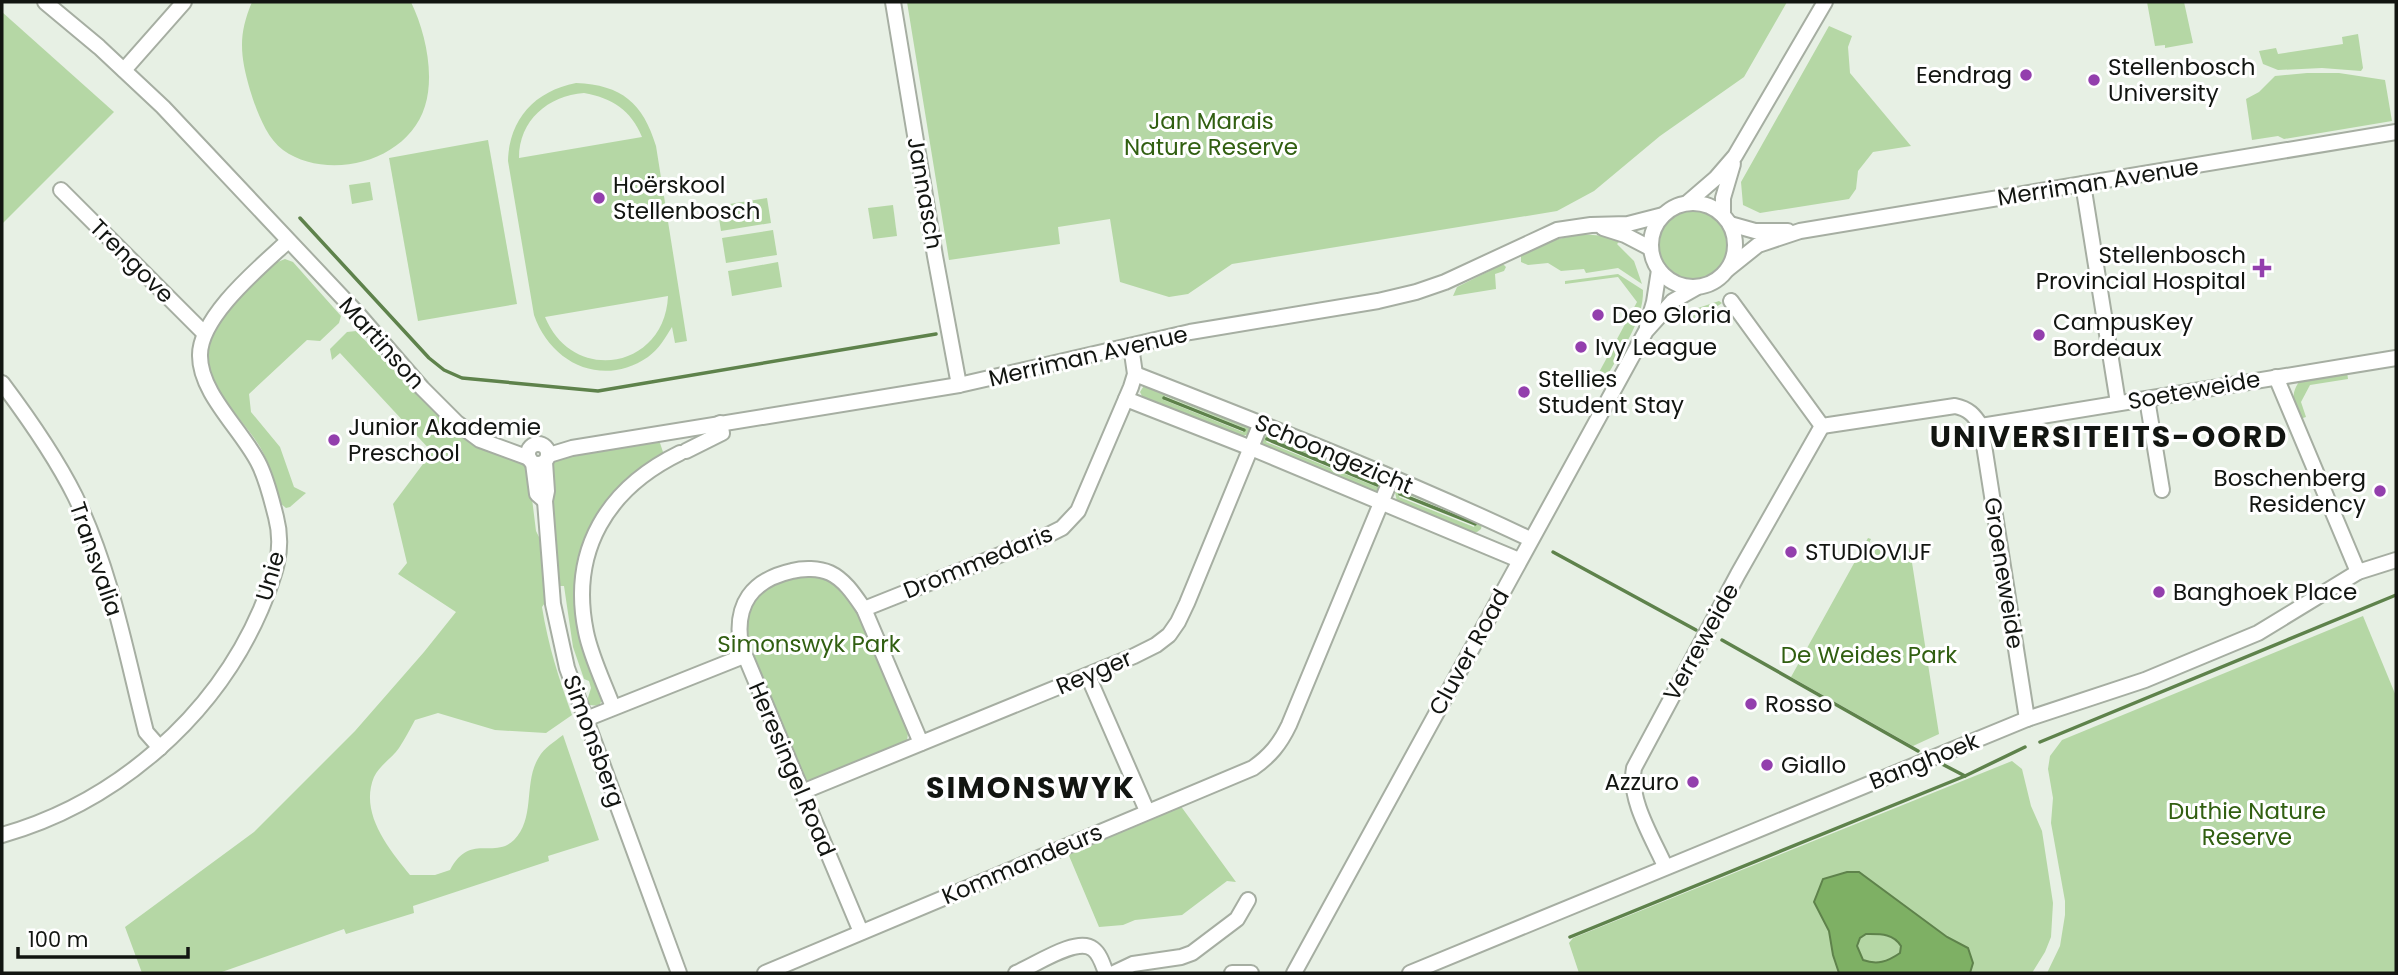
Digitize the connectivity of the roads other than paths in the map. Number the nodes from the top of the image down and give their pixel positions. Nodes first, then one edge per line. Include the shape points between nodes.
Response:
1 (45, 2) edge
2 (184, 2) edge
3 (893, 2) edge
4 (1825, 2) edge
5 (124, 70) junction
6 (2396, 132) edge
7 (1735, 156) junction
8 (2084, 184) junction
9 (61, 190) dead end
10 (1687, 203) junction
11 (1663, 215) junction
12 (1726, 220) junction
13 (1591, 225) junction
14 (1800, 231) junction
15 (288, 241) junction
16 (1650, 248) junction
17 (1728, 269) junction
18 (1659, 270) junction
19 (1696, 288) junction
20 (1731, 301) dead end
21 (1646, 331) junction
22 (204, 333) junction
23 (1131, 346) junction
24 (2396, 358) edge
25 (1135, 373) junction
26 (2276, 377) junction
27 (2, 383) edge
28 (959, 385) junction
29 (1126, 398) junction
30 (2147, 399) junction
31 (2118, 403) junction
32 (720, 423) junction
33 (1261, 423) junction
34 (1822, 426) junction
35 (1981, 426) junction
36 (666, 432) junction
37 (1251, 448) junction
38 (679, 454) junction
39 (538, 455) junction
40 (1391, 479) junction
41 (2162, 490) dead end
42 (1381, 502) junction
43 (1489, 520) junction
44 (1530, 539) junction
45 (1478, 542) junction
46 (1519, 560) junction
47 (2396, 560) edge
48 (2358, 572) junction
49 (864, 609) junction
50 (744, 656) junction
51 (1088, 676) junction
52 (613, 707) junction
53 (586, 719) junction
54 (2027, 719) junction
55 (921, 743) junction
56 (160, 748) junction
57 (802, 792) junction
58 (1147, 811) junction
59 (2, 835) edge
60 (1665, 866) junction
61 (1248, 900) dead end
62 (861, 932) junction
63 (679, 973) edge
64 (765, 973) edge
65 (1016, 973) edge
66 (1106, 973) edge
67 (1114, 973) edge
68 (1232, 973) edge
69 (1251, 973) edge
70 (1294, 973) edge
71 (1410, 973) edge

1 - 5 street
2 - 5 street
3 - 28 street, Jannasch
4 - 7 street
5 - 15 street, Martinson
6 - 8 street, Merriman Avenue
7 - 10 street
7 - 12 street via 1724,191
8 - 14 street, Merriman Avenue
8 - 31 street
9 - 22 street, Trengove
10 - 11 street
10 - 12 street via 1706,205
11 - 13 street, Merriman Avenue via 1628,224
11 - 16 street via 1653,230
12 - 14 street, Merriman Avenue via 1755,231
12 - 17 street via 1735,242
13 - 16 street, Merriman Avenue
13 - 23 street, Merriman Avenue via 1569,226 1544,235 1481,267 1416,292
14 - 17 street, Merriman Avenue via 1758,245
15 - 22 street via 216,313
15 - 39 street, Martinson via 457,423 480,440
16 - 18 street
17 - 19 street via 1714,282
18 - 19 street via 1679,285
18 - 21 street, Cluver Road
19 - 21 street, Cluver Road via 1673,301
20 - 34 street
21 - 44 street, Cluver Road
22 - 56 street, Unie via 200,357 206,383 264,477 277,520 280,551 246,641 205,699
23 - 25 street, Drommedaris
23 - 28 street, Merriman Avenue
24 - 26 street, Soeteweide
25 - 29 street, Drommedaris
25 - 33 street, Schoongezicht
26 - 30 street, Soeteweide
26 - 48 street
27 - 56 street, Transvalia via 47,445 75,497 115,605 146,732
28 - 32 street, Merriman Avenue
29 - 37 street, Schoongezicht
29 - 49 street, Drommedaris via 1083,502 1062,528
30 - 31 street, Soeteweide
30 - 41 street
31 - 35 street, Soeteweide
32 - 36 street, Merriman Avenue
32 - 38 street, Simonsberg via 722,433
33 - 37 street, Reyger
33 - 40 street, Schoongezicht
34 - 35 street via 1955,407 1974,414
34 - 60 street, Verreweide via 1634,768 1635,799
35 - 54 street, Groeneweide
36 - 38 street
36 - 39 street, Merriman Avenue
37 - 42 street, Schoongezicht
37 - 51 street, Reyger via 1169,635
38 - 52 street, Simonsberg via 624,489 604,517 590,550 584,576 586,632
39 - 53 street, Simonsberg via 547,491 560,642
40 - 42 street, Kommandeurs
40 - 43 street, Schoongezicht
42 - 45 street, Schoongezicht
42 - 58 street, Kommandeurs via 1282,740 1253,768
43 - 44 street, Schoongezicht
43 - 45 street
44 - 46 street, Cluver Road
45 - 46 street, Schoongezicht
46 - 70 street, Cluver Road
47 - 48 street, Banghoek
48 - 54 street, Banghoek via 2258,632 2145,680
49 - 50 street, Heresingel Road via 851,590 830,573 803,568 774,575 756,587 739,615
49 - 55 street, Heresingel Road
50 - 52 street
50 - 57 street, Heresingel Road
51 - 55 street, Reyger
51 - 58 street
52 - 53 street
53 - 63 street, Simonsberg
54 - 60 street, Banghoek
55 - 57 street, Reyger
56 - 59 street, Unie via 84,803
57 - 62 street, Heresingel Road
58 - 62 street, Kommandeurs
60 - 71 street, Banghoek
61 - 67 street via 1237,919 1192,953 1133,964
62 - 64 street, Kommandeurs
65 - 66 street via 1068,948 1087,945 1096,951
68 - 69 street

